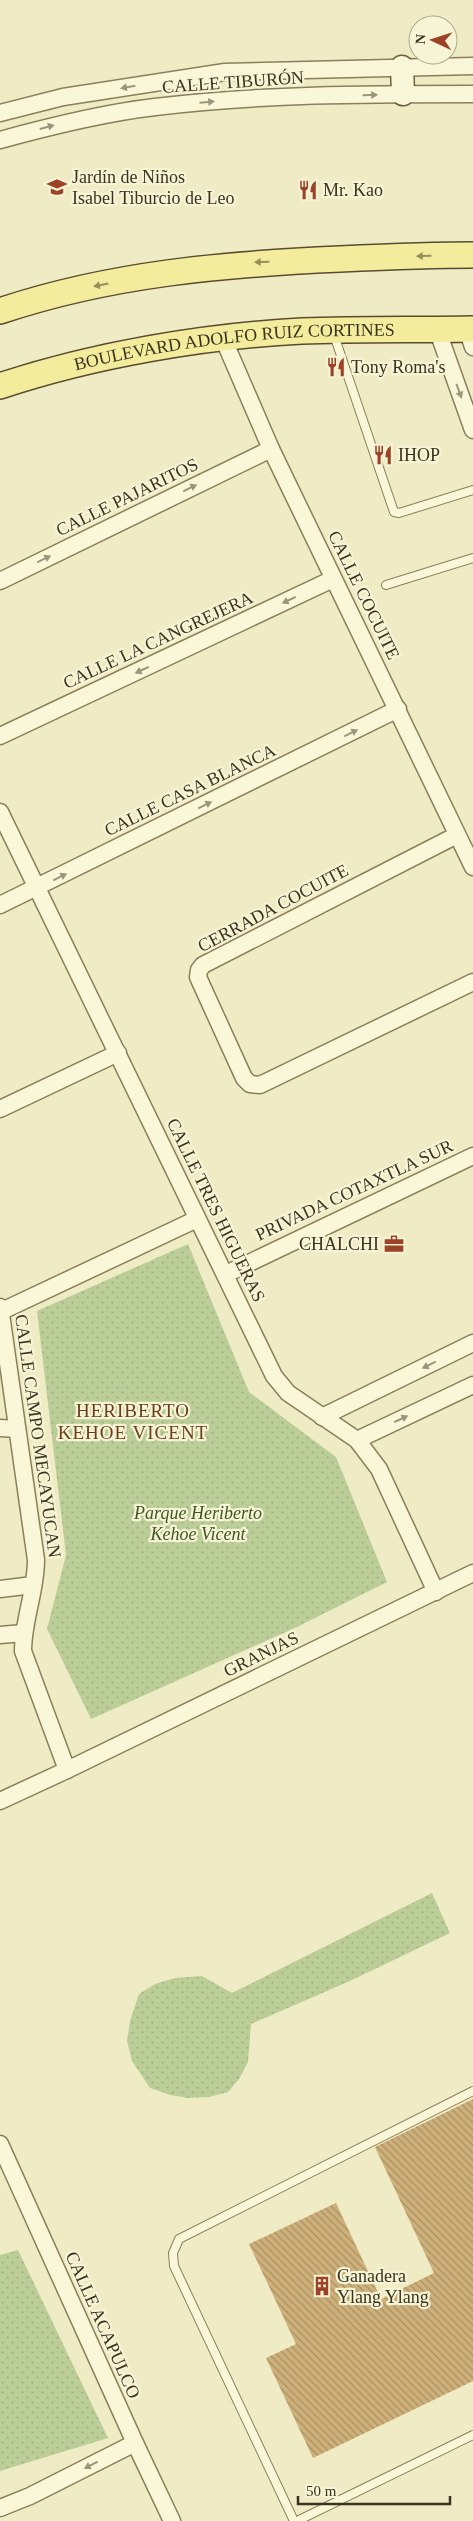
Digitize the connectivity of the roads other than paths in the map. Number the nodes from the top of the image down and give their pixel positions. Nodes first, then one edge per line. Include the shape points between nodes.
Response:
1 (473, 66) edge
2 (402, 67) junction
3 (403, 94) junction
4 (473, 94) edge
5 (0, 113) edge
6 (0, 140) edge
7 (473, 255) edge
8 (0, 312) edge
9 (437, 329) junction
10 (332, 331) junction
11 (471, 336) edge
12 (223, 338) junction
13 (0, 386) edge
14 (473, 430) edge
15 (271, 449) junction
16 (473, 490) edge
17 (473, 558) edge
18 (0, 580) edge
19 (333, 580) junction
20 (386, 585) dead end
21 (398, 709) junction
22 (0, 736) edge
23 (0, 812) edge
24 (457, 835) junction
25 (473, 867) edge
26 (38, 888) junction
27 (0, 905) edge
28 (473, 982) edge
29 (118, 1053) junction
30 (0, 1109) edge
31 (473, 1156) edge
32 (198, 1219) junction
33 (226, 1274) junction
34 (1, 1309) edge
35 (473, 1343) edge
36 (4, 1377) edge
37 (473, 1385) edge
38 (322, 1417) junction
39 (0, 1428) edge
40 (17, 1429) junction
41 (357, 1440) junction
42 (473, 1573) edge
43 (33, 1585) junction
44 (0, 1589) edge
45 (436, 1592) junction
46 (23, 1633) junction
47 (0, 1635) edge
48 (67, 1770) junction
49 (0, 1801) edge
50 (473, 2091) edge
51 (0, 2144) edge
52 (473, 2435) edge
53 (135, 2443) junction
54 (0, 2508) edge
55 (172, 2521) edge
56 (296, 2521) edge

1 - 2 street, CALLE TIBURÓN
2 - 3 street
2 -> 5 street, CALLE TIBURÓN via 225,72 63,98
3 - 4 street, CALLE TIBURÓN
6 -> 3 street, CALLE TIBURÓN via 53,126 153,107 238,99
7 -> 8 main road via 252,262 165,272 81,289
9 - 10 main road, BOULEVARD ADOLFO RUIZ CORTINES
9 - 11 main road, BOULEVARD ADOLFO RUIZ CORTINES
9 -> 14 street
10 - 12 main road, BOULEVARD ADOLFO RUIZ CORTINES
10 - 16 lane via 394,512
12 - 13 main road, BOULEVARD ADOLFO RUIZ CORTINES via 123,354
12 - 15 street, CALLE COCUITE
18 -> 15 street, CALLE PAJARITOS
15 - 19 street, CALLE COCUITE
17 - 20 lane
19 - 21 street, CALLE COCUITE
19 -> 22 street, CALLE LA CANGREJERA
21 - 24 street, CALLE COCUITE
26 -> 21 street, CALLE CASA BLANCA
23 - 26 street, CALLE TRES HIGUERAS
24 - 25 street, CALLE COCUITE
24 - 28 street, CERRADA COCUITE via 203,965 198,977 244,1078 250,1084 260,1084
26 - 27 street, CALLE CASA BLANCA
26 - 29 street, CALLE TRES HIGUERAS
29 - 30 street
29 - 32 street, CALLE TRES HIGUERAS
31 - 33 street, PRIVADA COTAXTLA SUR
32 - 33 street, CALLE TRES HIGUERAS
32 - 34 street
33 - 38 street, CALLE TRES HIGUERAS via 280,1386
34 - 36 street, CALLE CAMPO MECAYUCAN
35 -> 38 street
36 - 40 street, CALLE CAMPO MECAYUCAN
41 -> 37 street
38 - 41 street, CALLE TRES HIGUERAS
39 - 40 street
40 - 43 street, CALLE CAMPO MECAYUCAN via 36,1560
41 - 45 street, CALLE TRES HIGUERAS via 379,1469
42 - 45 street, GRANJAS
43 - 44 street
43 - 46 street, CALLE CAMPO MECAYUCAN
45 - 48 street, GRANJAS
46 - 47 street
46 - 48 street, CALLE CAMPO MECAYUCAN via 26,1663
48 - 49 street, GRANJAS
50 - 56 lane via 180,2239 173,2253 174,2266
51 - 53 street, CALLE ACAPULCO
52 - 56 lane
53 -> 54 street
53 - 55 street, CALLE ACAPULCO

